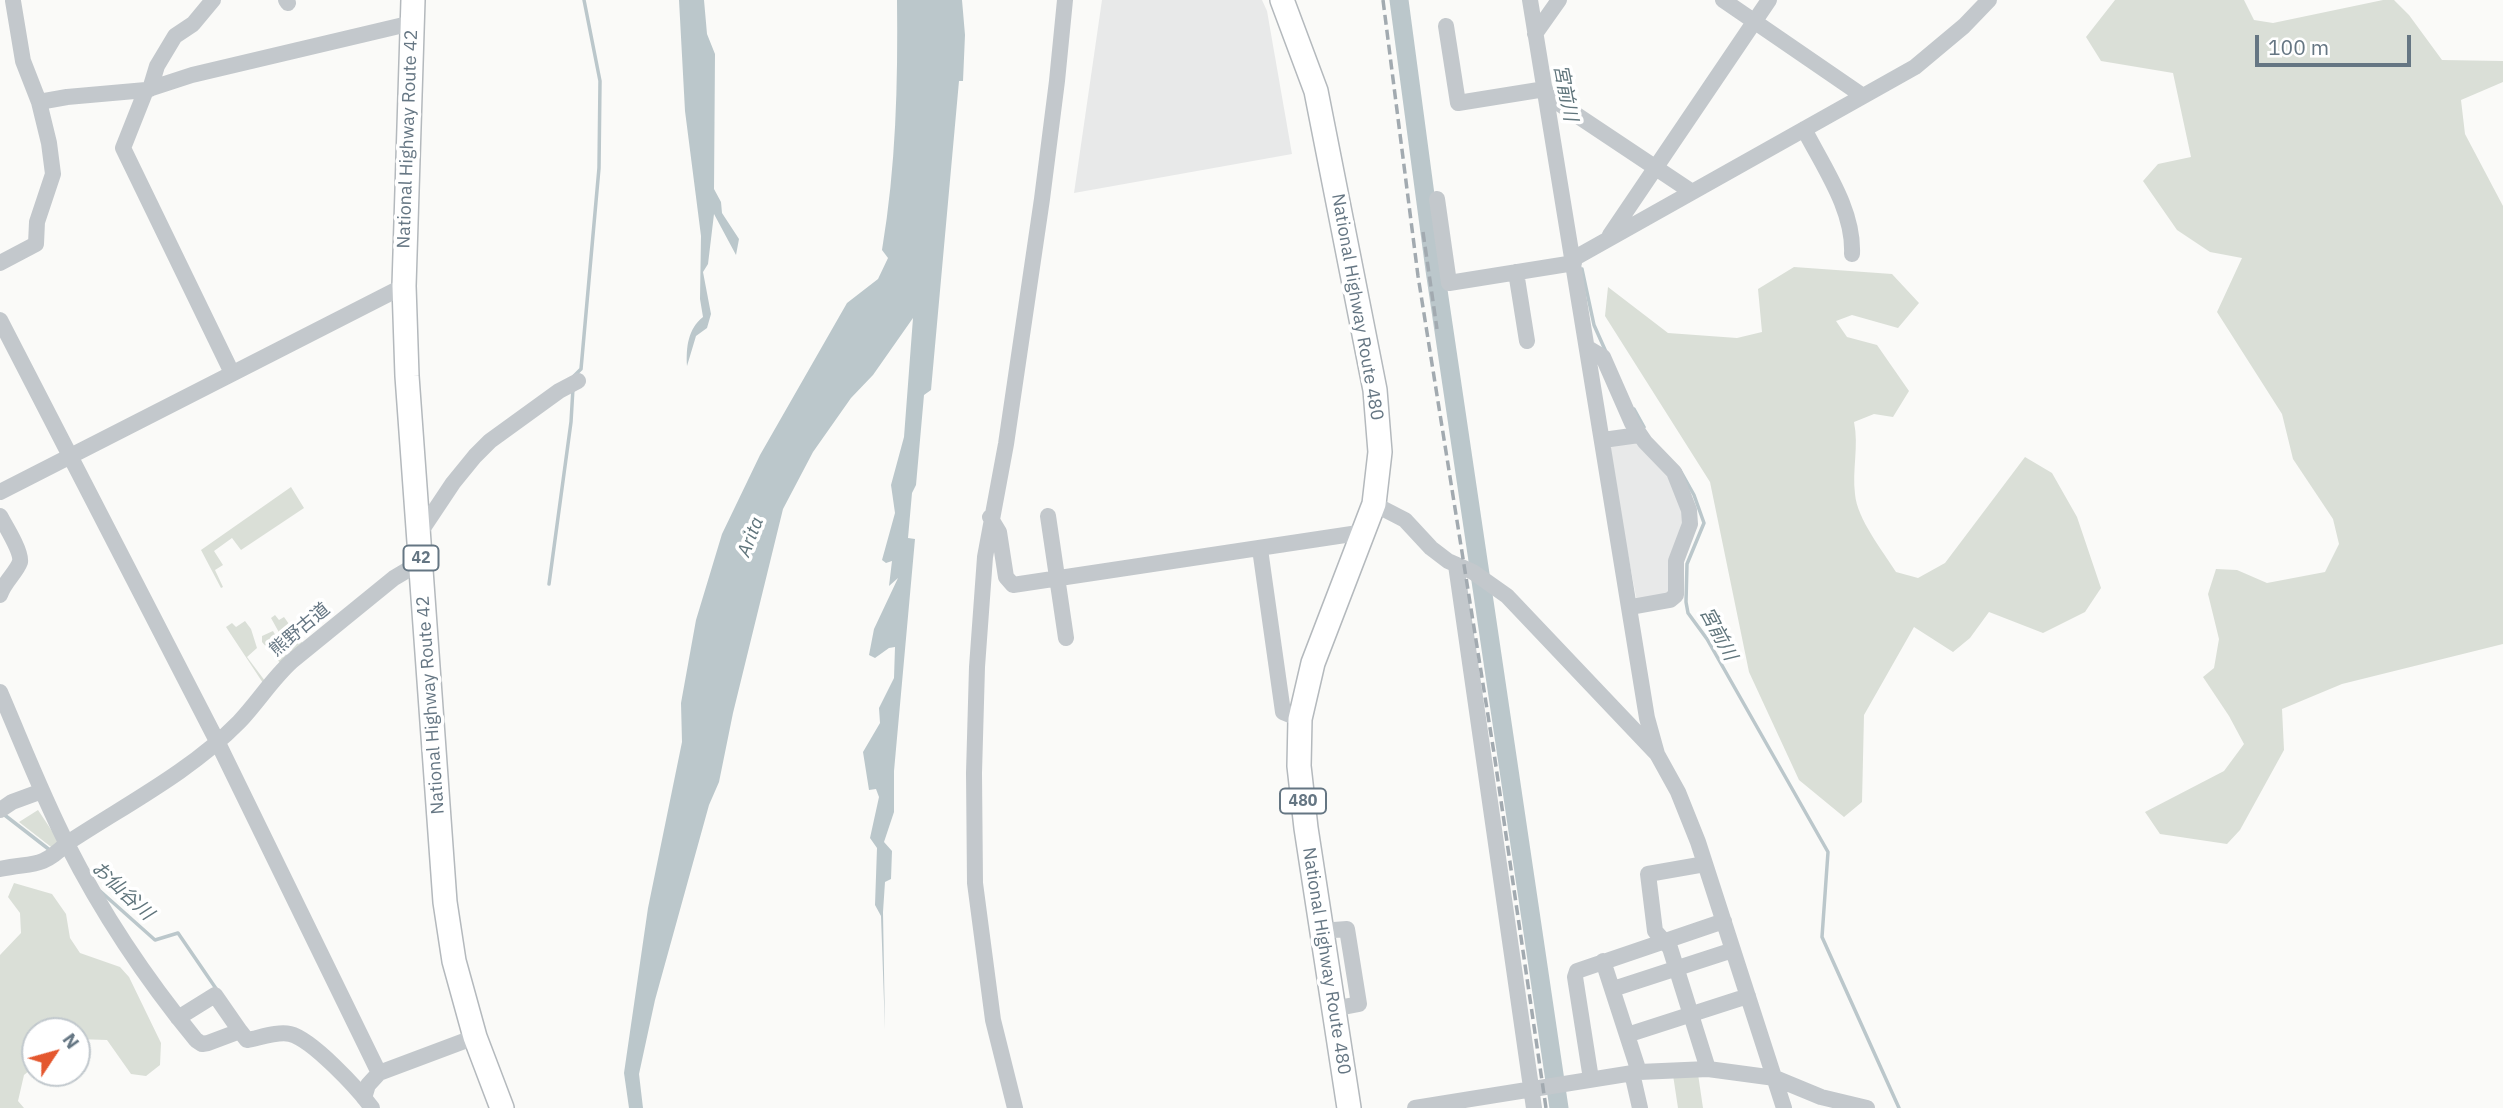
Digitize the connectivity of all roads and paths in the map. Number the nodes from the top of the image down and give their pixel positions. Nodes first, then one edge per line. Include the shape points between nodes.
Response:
1 (14, 0) edge
2 (213, 0) edge
3 (1065, 0) edge
4 (1282, 0) edge
5 (1530, 0) edge
6 (1559, 0) edge
7 (1723, 0) edge
8 (1769, 0) edge
9 (1989, 0) edge
10 (0, 3) edge
11 (412, 11) edge
12 (1755, 22) junction
13 (1446, 26) dead end
14 (1535, 34) junction
15 (148, 89) junction
16 (1545, 92) junction
17 (1863, 96) junction
18 (39, 102) junction
19 (1804, 130) junction
20 (1656, 167) junction
21 (1692, 192) junction
22 (1437, 199) dead end
23 (1609, 237) junction
24 (1853, 254) dead end
25 (1574, 261) junction
26 (0, 263) edge
27 (1516, 272) junction
28 (404, 286) junction
29 (0, 320) edge
30 (1527, 341) dead end
31 (1588, 348) junction
32 (232, 373) junction
33 (578, 381) dead end
34 (1639, 435) junction
35 (1602, 440) junction
36 (70, 456) junction
37 (0, 492) edge
38 (1374, 504) junction
39 (0, 516) edge
40 (1048, 516) dead end
41 (990, 517) junction
42 (1364, 532) junction
43 (419, 534) junction
44 (1260, 549) junction
45 (421, 562) junction
46 (1456, 565) junction
47 (1056, 580) junction
48 (0, 596) edge
49 (1631, 607) junction
50 (1066, 638) dead end
51 (0, 692) edge
52 (1300, 719) junction
53 (217, 741) junction
54 (1657, 754) junction
55 (42, 791) junction
56 (0, 810) edge
57 (66, 844) junction
58 (1705, 864) junction
59 (0, 869) edge
60 (1724, 920) junction
61 (1664, 941) junction
62 (1733, 950) junction
63 (1603, 961) junction
64 (1676, 968) junction
65 (1613, 989) junction
66 (1748, 996) junction
67 (1690, 1014) junction
68 (178, 1018) junction
69 (240, 1031) junction
70 (1627, 1035) junction
71 (475, 1037) junction
72 (1708, 1069) junction
73 (1636, 1072) junction
74 (379, 1073) junction
75 (1775, 1078) junction
76 (1591, 1079) junction
77 (1526, 1089) junction
78 (368, 1103) edge
79 (502, 1108) edge
80 (1015, 1108) edge
81 (1349, 1108) edge
82 (1415, 1108) edge
83 (1534, 1108) edge
84 (1640, 1108) edge
85 (1784, 1108) edge
86 (1867, 1108) edge

1 - 10 street
1 - 18 street via 23,61
2 - 15 street via 194,24 175,36
3 - 41 street via 1042,199 1006,444
4 - 38 highway, National Highway Route 480 / 480 via 1316,91 1375,390 1380,452
5 - 14 street
6 - 14 street
7 - 12 street
8 - 12 street
9 - 17 street via 1927,59
11 - 15 street via 285,54
11 - 28 highway, National Highway Route 42 / 42
12 - 17 street
12 - 20 street
13 - 16 street via 1458,103
14 - 16 street
15 - 18 street
15 - 32 street via 123,148
16 - 20 street
16 - 25 street
17 - 19 street
18 - 26 street via 53,174 37,222 36,244
19 - 21 street
19 - 24 street via 1843,204 1853,235
20 - 21 street
20 - 23 street
21 - 23 street
22 - 27 street via 1449,283
23 - 25 street
25 - 27 street
25 - 31 street
27 - 30 street
28 - 32 street
28 - 43 highway, National Highway Route 42 / 42
29 - 36 street
31 - 34 street via 1603,357
31 - 35 street
32 - 36 street
33 - 43 street via 490,441 453,483
34 - 35 street
34 - 49 street via 1674,472 1691,519 1676,561 1676,595
35 - 49 street
36 - 37 street
36 - 53 street
38 - 42 highway, National Highway Route 480 / 480
38 - 46 street via 1405,520 1430,548
39 - 48 street via 20,562
40 - 47 street
41 - 47 street via 999,532 1008,582
41 - 80 street via 977,667 975,883 993,1020
42 - 44 street
42 - 52 highway, National Highway Route 480 / 480 via 1313,663
43 - 45 highway, National Highway Route 42 / 42
44 - 47 street
44 - 52 street via 1283,712
45 - 53 street, 熊野古道 via 394,578 292,661
45 - 71 highway, National Highway Route 42 / 42 via 445,902 454,961
46 - 54 street via 1486,580 1517,605
46 - 77 street
47 - 50 street
49 - 54 street via 1647,718
51 - 55 street
52 - 81 highway, National Highway Route 480 / 480 via 1299,766
53 - 57 street, 熊野古道 via 176,774
53 - 74 street
54 - 58 street via 1685,806
55 - 56 street
55 - 57 street
57 - 59 street, 熊野古道 via 52,858 35,865
57 - 68 street via 117,933
58 - 60 street
58 - 61 street via 1647,874 1656,931
60 - 61 street
60 - 62 street
61 - 63 street
61 - 64 street
62 - 64 street
62 - 66 street
63 - 65 street
63 - 76 street via 1575,974
64 - 65 street
64 - 67 street
65 - 70 street
66 - 67 street
66 - 75 street
67 - 70 street
67 - 72 street
68 - 69 street via 202,1044
68 - 69 street via 215,995
69 - 78 street via 247,1040 284,1034 297,1037 327,1060
70 - 73 street
71 - 74 street
71 - 79 highway, National Highway Route 42 / 42
72 - 73 street
72 - 75 street
73 - 76 street
73 - 84 street
74 - 78 street via 368,1085
75 - 85 street
75 - 86 street via 1821,1097
76 - 77 street
77 - 82 street
77 - 83 street

